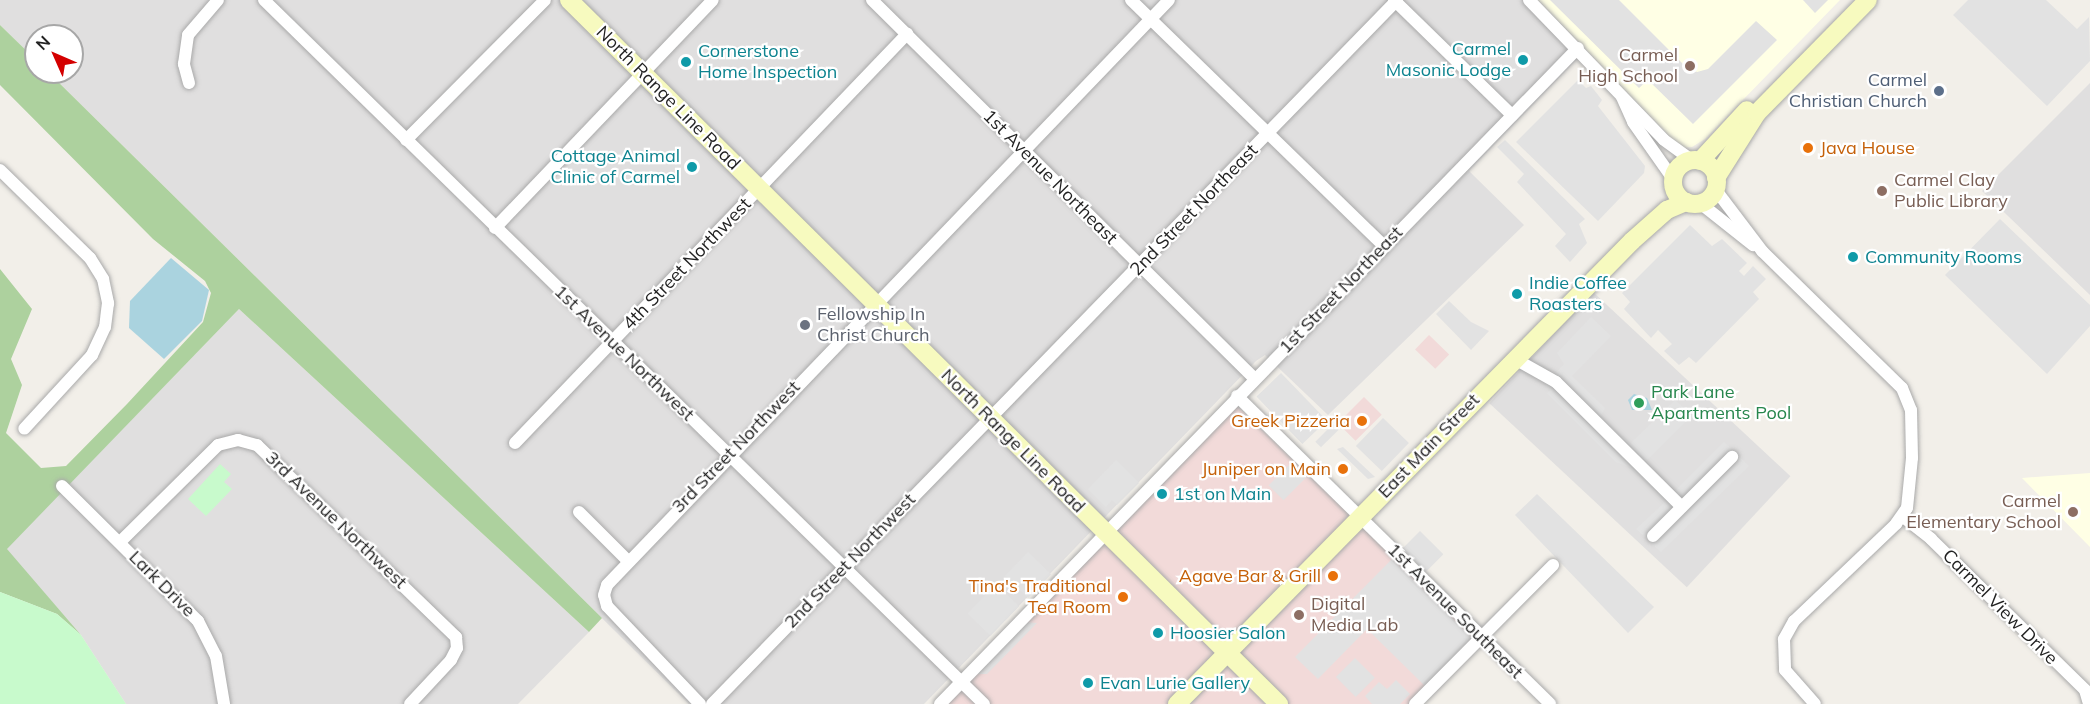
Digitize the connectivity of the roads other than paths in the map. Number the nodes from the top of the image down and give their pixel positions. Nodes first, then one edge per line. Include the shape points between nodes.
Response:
1 (218, 0) edge
2 (264, 0) edge
3 (545, 0) edge
4 (569, 0) edge
5 (713, 0) edge
6 (872, 0) edge
7 (1131, 0) edge
8 (1169, 0) edge
9 (1396, 0) edge
10 (1529, 0) edge
11 (1855, 0) edge
12 (1868, 0) edge
13 (1150, 19) junction
14 (907, 34) junction
15 (1578, 48) junction
16 (643, 73) junction
17 (189, 83) dead end
18 (1622, 95) junction
19 (1512, 115) junction
20 (1269, 132) junction
21 (406, 140) junction
22 (1022, 150) junction
23 (1696, 161) junction
24 (0, 170) edge
25 (1673, 182) junction
26 (1715, 184) junction
27 (759, 188) junction
28 (1693, 203) junction
29 (495, 228) junction
30 (1632, 241) junction
31 (1384, 246) junction
32 (1762, 251) junction
33 (1139, 266) junction
34 (875, 302) junction
35 (612, 342) junction
36 (1515, 359) junction
37 (1254, 378) junction
38 (1237, 396) junction
39 (989, 418) junction
40 (24, 429) dead end
41 (515, 443) dead end
42 (729, 454) junction
43 (1732, 457) dead end
44 (62, 486) dead end
45 (1682, 507) junction
46 (579, 512) dead end
47 (1902, 516) junction
48 (1360, 517) junction
49 (1105, 532) junction
50 (1653, 536) dead end
51 (120, 542) junction
52 (628, 561) junction
53 (1554, 565) dead end
54 (844, 567) junction
55 (1483, 638) junction
56 (1227, 652) junction
57 (961, 681) junction
58 (224, 704) edge
59 (410, 704) edge
60 (700, 704) edge
61 (712, 704) edge
62 (940, 704) edge
63 (984, 704) edge
64 (1177, 704) edge
65 (1279, 704) edge
66 (1415, 704) edge
67 (1550, 704) edge
68 (1815, 704) edge
69 (2089, 704) edge

1 - 17 street via 188,35 184,54
2 - 21 street, 1st Avenue Northwest
3 - 21 street
4 - 16 main road, North Range Line Road
5 - 16 street
6 - 14 street, 1st Avenue Northeast
7 - 13 street
8 - 13 street, 3rd Street Northwest
9 - 19 street
9 - 20 street, 2nd Street Northeast
10 - 15 street
11 - 23 main road
12 - 26 main road via 1757,113
13 - 20 street
13 - 22 street, 3rd Street Northwest
14 - 22 street, 1st Avenue Northeast
14 - 27 street, 4th Street Northwest
15 - 18 street
15 - 19 street, 1st Street Northeast
16 - 27 main road, North Range Line Road
16 - 29 street
18 - 23 street via 1665,140
18 - 25 street via 1633,122
19 - 31 street, 1st Street Northeast
20 - 31 street
20 - 33 street, 2nd Street Northeast
21 - 29 street, 1st Avenue Northwest
22 - 33 street, 1st Avenue Northeast
22 - 34 street, 3rd Street Northwest
23 - 25 main road, East Main Street via 1680,166
23 - 26 main road
24 - 40 street via 90,258 103,279 108,303 105,327 92,355
25 - 28 main road
25 - 30 main road, East Main Street
26 - 28 main road, East Main Street
26 - 32 street
27 - 34 main road, North Range Line Road
27 - 35 street, 4th Street Northwest
28 - 30 main road, East Main Street via 1667,210
28 - 32 street
29 - 35 street, 1st Avenue Northwest
30 - 36 main road, East Main Street
31 - 37 street, 1st Street Northeast
32 - 47 street via 1902,388 1911,410 1912,442 1910,499
33 - 37 street, 1st Avenue Northeast
33 - 39 street, 2nd Street Northeast
34 - 39 main road, North Range Line Road
34 - 42 street, 3rd Street Northwest
35 - 41 street, 4th Street Northwest
35 - 42 street, 1st Avenue Northwest
36 - 45 street via 1556,382
36 - 48 main road, East Main Street
37 - 38 street, 1st Street Northeast
38 - 48 street
38 - 49 street, 1st Street Northeast
39 - 49 main road, North Range Line Road
39 - 54 street, 2nd Street Northwest
42 - 52 street, 3rd Street Northwest
42 - 54 street, 1st Avenue Northwest
43 - 45 street
44 - 51 street, Lark Drive
45 - 50 street
46 - 52 street
47 - 68 street via 1787,630 1782,652 1785,670
47 - 69 street, Carmel View Drive via 1931,539 2085,690
48 - 55 street, 1st Avenue Southeast
48 - 56 main road, East Main Street
49 - 56 main road, North Range Line Road
49 - 57 street, 1st Street Northeast
51 - 58 street, Lark Drive via 206,633 218,664
51 - 59 street, 3rd Avenue Northwest via 209,451 228,442 248,442 268,452 456,637 457,648 451,660
52 - 60 street, 3rd Street Northwest via 607,585 607,606
53 - 55 street
54 - 57 street, 1st Avenue Northwest
54 - 61 street, 2nd Street Northwest
55 - 66 street
55 - 67 street, 1st Avenue Southeast
56 - 64 main road, East Main Street
56 - 65 main road, North Range Line Road
57 - 62 street, 1st Street Northeast
57 - 63 street, 1st Avenue Northwest

